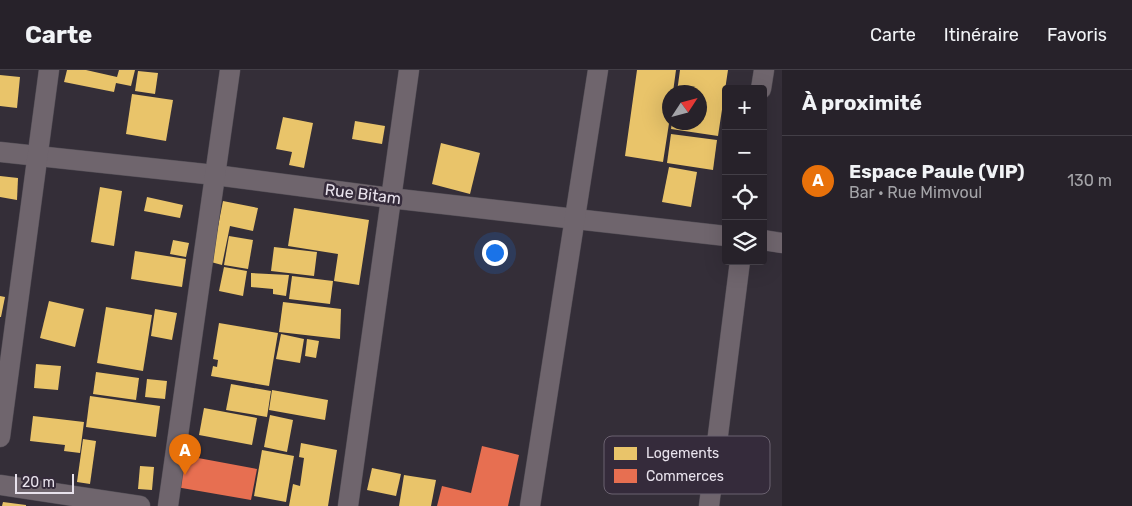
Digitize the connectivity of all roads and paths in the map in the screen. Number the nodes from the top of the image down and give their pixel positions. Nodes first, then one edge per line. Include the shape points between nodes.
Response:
1 (50, 70) edge
2 (230, 70) edge
3 (409, 70) edge
4 (598, 70) edge
5 (764, 70) edge
6 (762, 85) edge
7 (0, 152) edge
8 (37, 157) junction
9 (215, 175) junction
10 (390, 198) junction
11 (573, 220) junction
12 (722, 236) edge
13 (767, 240) edge
14 (782, 242) edge
15 (739, 265) edge
16 (718, 436) edge
17 (0, 437) edge
18 (0, 485) edge
19 (140, 506) edge
20 (168, 506) edge
21 (348, 506) edge
22 (530, 506) edge

1 - 8 street
2 - 9 street
3 - 10 street
4 - 11 street
5 - 6 street
7 - 8 street, Rue Bitam
8 - 9 street, Rue Bitam
8 - 17 street
9 - 10 street, Rue Bitam
9 - 20 street
10 - 11 street, Rue Bitam
10 - 21 street
11 - 12 street, Rue Bitam
11 - 22 street
13 - 14 street
15 - 16 street
18 - 19 street

